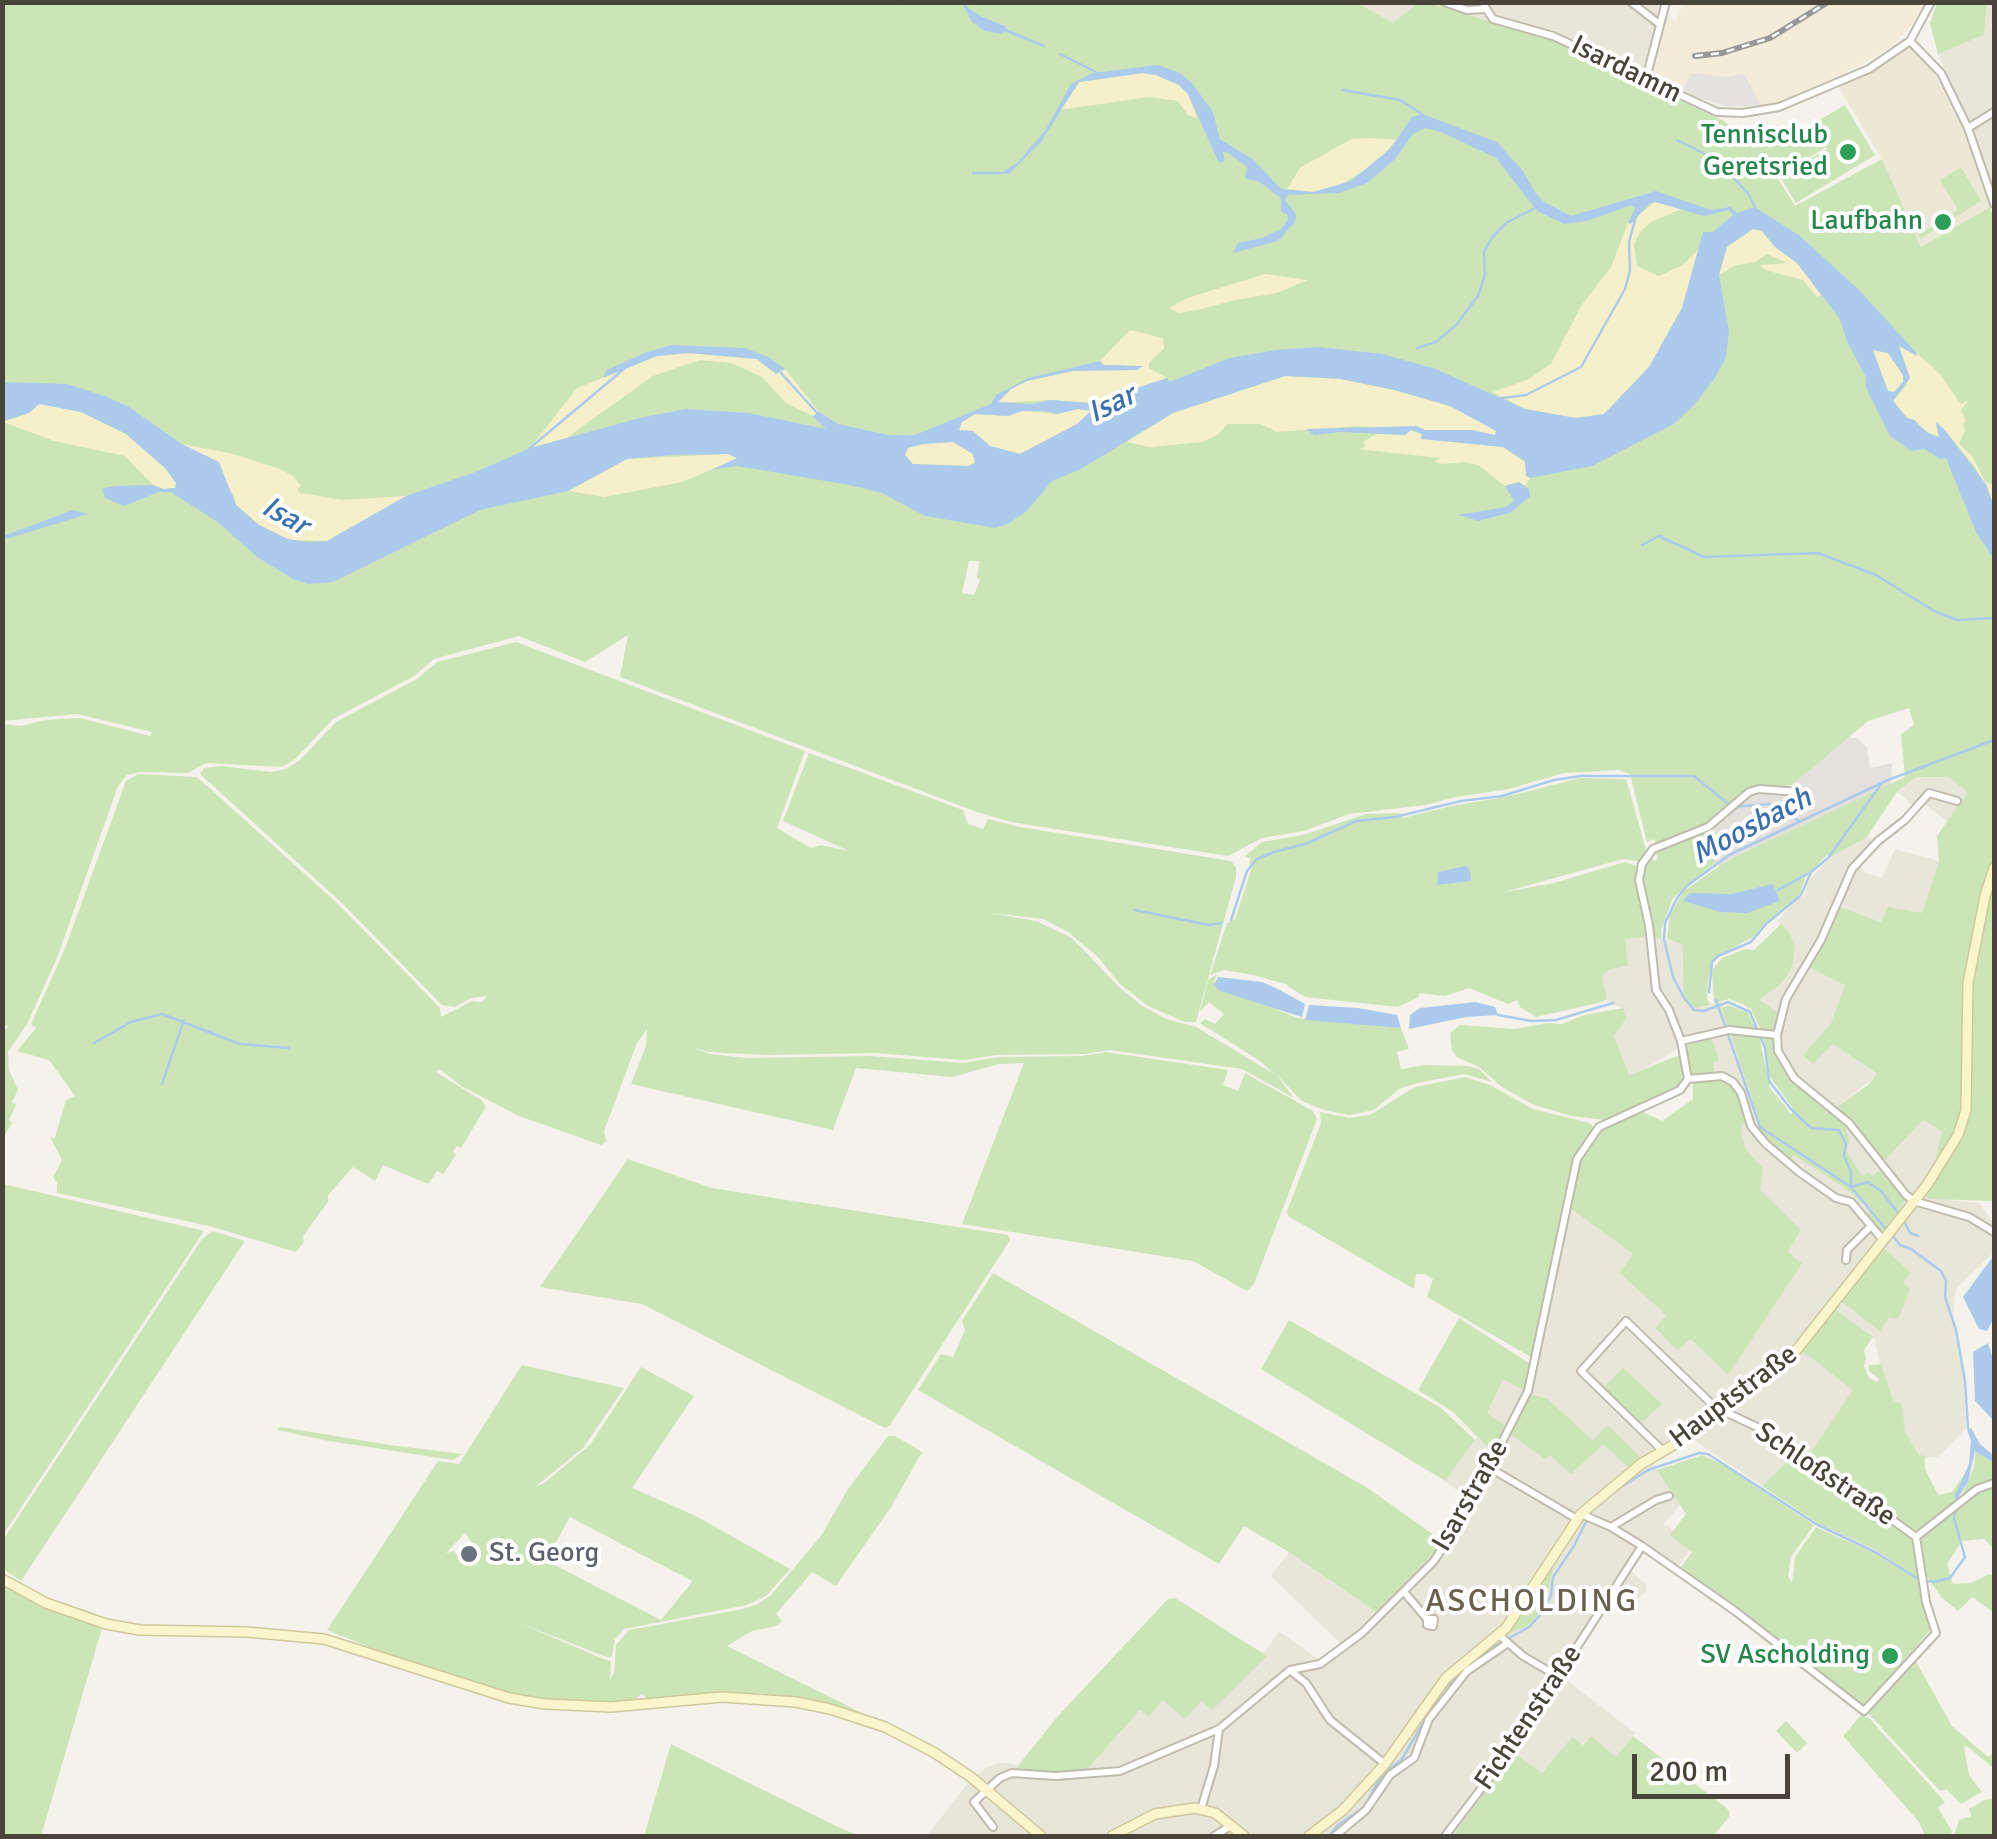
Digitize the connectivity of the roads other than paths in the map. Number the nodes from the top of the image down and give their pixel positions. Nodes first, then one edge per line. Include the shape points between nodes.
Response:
1 (1444, 2) edge
2 (1631, 2) edge
3 (1666, 2) edge
4 (1932, 2) edge
5 (1483, 6) edge
6 (1658, 24) junction
7 (1910, 41) junction
8 (1646, 80) junction
9 (1994, 112) edge
10 (1968, 128) junction
11 (1994, 204) edge
12 (1800, 792) dead end
13 (1957, 801) dead end
14 (1994, 868) edge
15 (1776, 1035) junction
16 (1681, 1041) junction
17 (1688, 1079) junction
18 (1914, 1201) junction
19 (1871, 1226) junction
20 (1994, 1232) edge
21 (1883, 1240) junction
22 (1846, 1260) dead end
23 (1788, 1350) dead end
24 (1720, 1410) junction
25 (1663, 1451) junction
26 (1490, 1468) junction
27 (1994, 1483) edge
28 (1668, 1496) dead end
29 (1584, 1517) junction
30 (1611, 1527) junction
31 (1916, 1536) junction
32 (1642, 1546) junction
33 (2, 1579) edge
34 (1405, 1592) junction
35 (1427, 1619) dead end
36 (1504, 1639) junction
37 (1308, 1667) junction
38 (1290, 1670) junction
39 (1557, 1676) junction
40 (1306, 1683) junction
41 (1219, 1729) junction
42 (1404, 1754) junction
43 (1385, 1764) junction
44 (988, 1790) junction
45 (1201, 1809) junction
46 (1232, 1825) junction
47 (993, 1828) dead end
48 (1042, 1836) edge
49 (1112, 1836) edge
50 (1214, 1836) edge
51 (1242, 1836) edge
52 (1309, 1836) edge
53 (1336, 1836) edge
54 (1445, 1836) edge

1 - 5 street, Isardamm via 1468,10
2 - 6 street
3 - 6 street
4 - 7 street
5 - 8 street, Isardamm via 1493,20 1554,36
6 - 8 street
7 - 8 street, Isardamm via 1870,69 1762,111 1717,112
7 - 10 street via 1942,73
9 - 10 street
10 - 11 street
12 - 16 street via 1760,789 1741,796 1708,827 1654,848 1642,864 1656,990
13 - 15 street via 1929,792 1852,869 1786,999
14 - 18 main road, Hauptstraße via 1968,983 1966,1110 1948,1152
15 - 16 street via 1726,1031
15 - 18 street via 1794,1078 1848,1123
16 - 17 street
17 - 19 street via 1722,1076 1733,1082 1766,1144 1836,1198 1851,1202
17 - 26 street, Isarstraße via 1680,1090 1600,1127 1577,1159 1528,1391
18 - 20 street
18 - 21 main road, Hauptstraße
19 - 21 street
19 - 22 street via 1847,1250
21 - 24 main road, Hauptstraße via 1801,1348
23 - 24 street
24 - 25 main road, Hauptstraße
24 - 25 street, Schloßstraße via 1626,1321 1581,1371
24 - 31 street, Schloßstraße via 1794,1448
25 - 29 main road, Hauptstraße
26 - 29 street, Schloßstraße
26 - 34 street, Isarstraße via 1448,1541
27 - 31 street
28 - 30 street
29 - 30 street, Schloßstraße
29 - 36 main road, Hauptstraße
30 - 32 street, Schloßstraße
31 - 32 street, Schloßstraße via 1936,1633 1864,1711
32 - 39 street, Fichtenstraße
33 - 44 main road via 106,1624 324,1640 545,1704 611,1707 722,1697 796,1702 885,1727
34 - 35 street
34 - 37 street, Isarstraße via 1362,1633
36 - 39 street
36 - 42 street via 1467,1671
36 - 42 main road, Hauptstraße via 1446,1678
37 - 38 street, Isarstraße
37 - 40 street
38 - 40 street
38 - 41 street
39 - 54 street, Fichtenstraße
40 - 43 street via 1330,1720
41 - 44 street via 1120,1771 1012,1773
41 - 45 street
42 - 43 main road, Hauptstraße
42 - 53 street via 1366,1810
43 - 52 main road, Hauptstraße
44 - 47 street via 974,1802
44 - 48 main road
45 - 46 main road
45 - 49 main road via 1154,1814
46 - 50 street
46 - 51 main road

